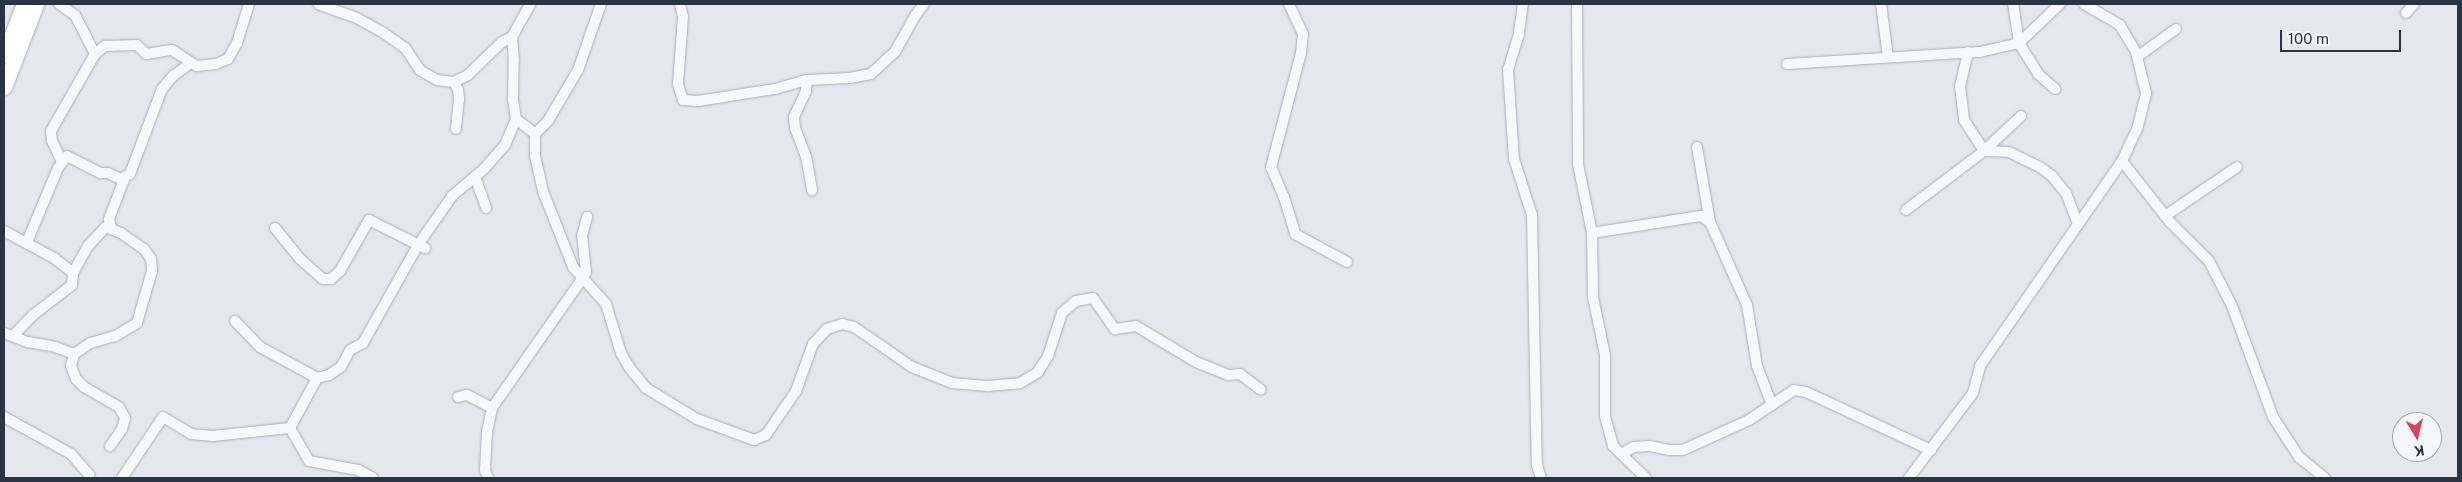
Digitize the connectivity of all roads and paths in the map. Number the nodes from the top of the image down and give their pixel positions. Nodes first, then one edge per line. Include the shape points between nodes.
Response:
1 (24, 4) edge
2 (36, 4) edge
3 (59, 4) edge
4 (250, 4) edge
5 (318, 4) edge
6 (530, 4) edge
7 (601, 4) edge
8 (680, 4) edge
9 (924, 4) edge
10 (1289, 4) edge
11 (1524, 4) edge
12 (1577, 4) edge
13 (1881, 4) edge
14 (2013, 4) edge
15 (2060, 4) edge
16 (2084, 4) edge
17 (2414, 4) edge
18 (2406, 13) dead end
19 (2176, 28) dead end
20 (512, 37) junction
21 (2019, 43) junction
22 (1968, 52) junction
23 (95, 54) junction
24 (4, 55) edge
25 (1888, 57) junction
26 (2137, 57) junction
27 (191, 63) junction
28 (1787, 64) dead end
29 (807, 80) junction
30 (454, 82) junction
31 (4, 87) edge
32 (2055, 89) dead end
33 (2021, 116) dead end
34 (516, 118) junction
35 (456, 129) dead end
36 (536, 134) junction
37 (1697, 147) dead end
38 (1984, 151) junction
39 (2122, 161) junction
40 (62, 162) junction
41 (2237, 167) dead end
42 (125, 177) junction
43 (475, 177) junction
44 (812, 190) dead end
45 (486, 208) dead end
46 (1906, 210) dead end
47 (2165, 216) junction
48 (588, 217) dead end
49 (1710, 222) junction
50 (2078, 225) junction
51 (111, 227) junction
52 (275, 228) dead end
53 (4, 231) edge
54 (1592, 233) junction
55 (27, 242) junction
56 (421, 246) junction
57 (1348, 262) dead end
58 (73, 272) junction
59 (581, 279) junction
60 (235, 321) dead end
61 (8, 334) edge
62 (74, 354) junction
63 (317, 378) junction
64 (1261, 390) dead end
65 (458, 397) dead end
66 (1772, 405) junction
67 (492, 408) junction
68 (4, 417) edge
69 (290, 428) junction
70 (110, 446) dead end
71 (1931, 450) junction
72 (1622, 454) junction
73 (485, 475) edge
74 (89, 478) edge
75 (122, 478) edge
76 (373, 478) edge
77 (1541, 478) edge
78 (1646, 478) edge
79 (1909, 478) edge
80 (2325, 478) edge

1 - 24 highway
2 - 31 highway
3 - 23 street via 75,15
4 - 27 street via 238,43 228,59 216,64 197,66
5 - 30 street via 357,18 382,32 405,48 420,70 437,80
6 - 20 street
7 - 36 street via 578,70
8 - 29 street via 683,17 678,84 683,100 698,101 775,89
9 - 29 street via 895,52 871,74
10 - 57 street via 1303,34 1301,53 1271,168 1295,234
11 - 77 street via 1508,69 1514,159 1532,215 1537,465
12 - 54 street via 1578,164
13 - 25 street
14 - 21 street
15 - 21 street
16 - 26 street via 2120,25
17 - 18 street
19 - 26 street
20 - 30 street via 502,42 468,75
20 - 34 street
21 - 22 street
21 - 32 street via 2038,74
22 - 25 street
22 - 38 street via 1960,86 1964,120
23 - 27 street via 105,46 137,45 146,54 172,50
23 - 40 street via 51,131
25 - 28 street
26 - 39 street via 2146,93 2138,126
27 - 42 street via 162,89 137,158 130,174
29 - 44 street via 806,91 794,117
30 - 35 street via 459,99
33 - 38 street
34 - 36 street
34 - 43 street via 504,145
36 - 59 street via 535,156 544,194 573,267
37 - 49 street
38 - 46 street
38 - 50 street via 2009,152 2052,176 2066,193
39 - 47 street
39 - 50 street
40 - 42 street via 67,156 101,173 121,179
40 - 55 street
41 - 47 street
42 - 51 street via 109,219
43 - 45 street
43 - 56 street via 452,196
47 - 80 street via 2209,261 2232,306 2273,416 2299,457
48 - 59 street via 582,236 586,272
49 - 54 street via 1701,216
49 - 66 street via 1747,305 1757,366
50 - 71 street via 1980,366 1973,393
51 - 58 street via 106,227 88,246
51 - 62 street via 144,249 151,259 152,272 142,312 137,323 127,330 90,344
52 - 56 street via 300,259 323,279 331,279 340,270 369,220
53 - 55 street
54 - 72 street via 1592,297 1605,355 1605,416 1613,446
55 - 58 street
56 - 63 street via 362,344 350,350 340,367
58 - 61 street via 72,285
59 - 64 street via 606,304 621,353 646,388 697,419 754,440 766,436 796,391 813,344 827,329 842,324 854,327 912,367 952,382 988,386 1020,382 1038,372 1048,356 1062,313 1076,302 1094,298 1116,329 1136,326 1196,362 1228,375 1240,374
59 - 67 street
60 - 63 street via 260,347
61 - 62 street
62 - 70 street via 71,366 76,379 84,388 119,407 125,418 122,429
63 - 69 street
65 - 67 street via 467,395
66 - 71 street via 1794,390 1806,392
66 - 72 street via 1749,420 1683,450 1633,447
67 - 73 street
68 - 74 street via 72,454
69 - 75 street via 213,436 191,434 163,417
69 - 76 street via 310,461 358,470
71 - 79 street
72 - 78 street

